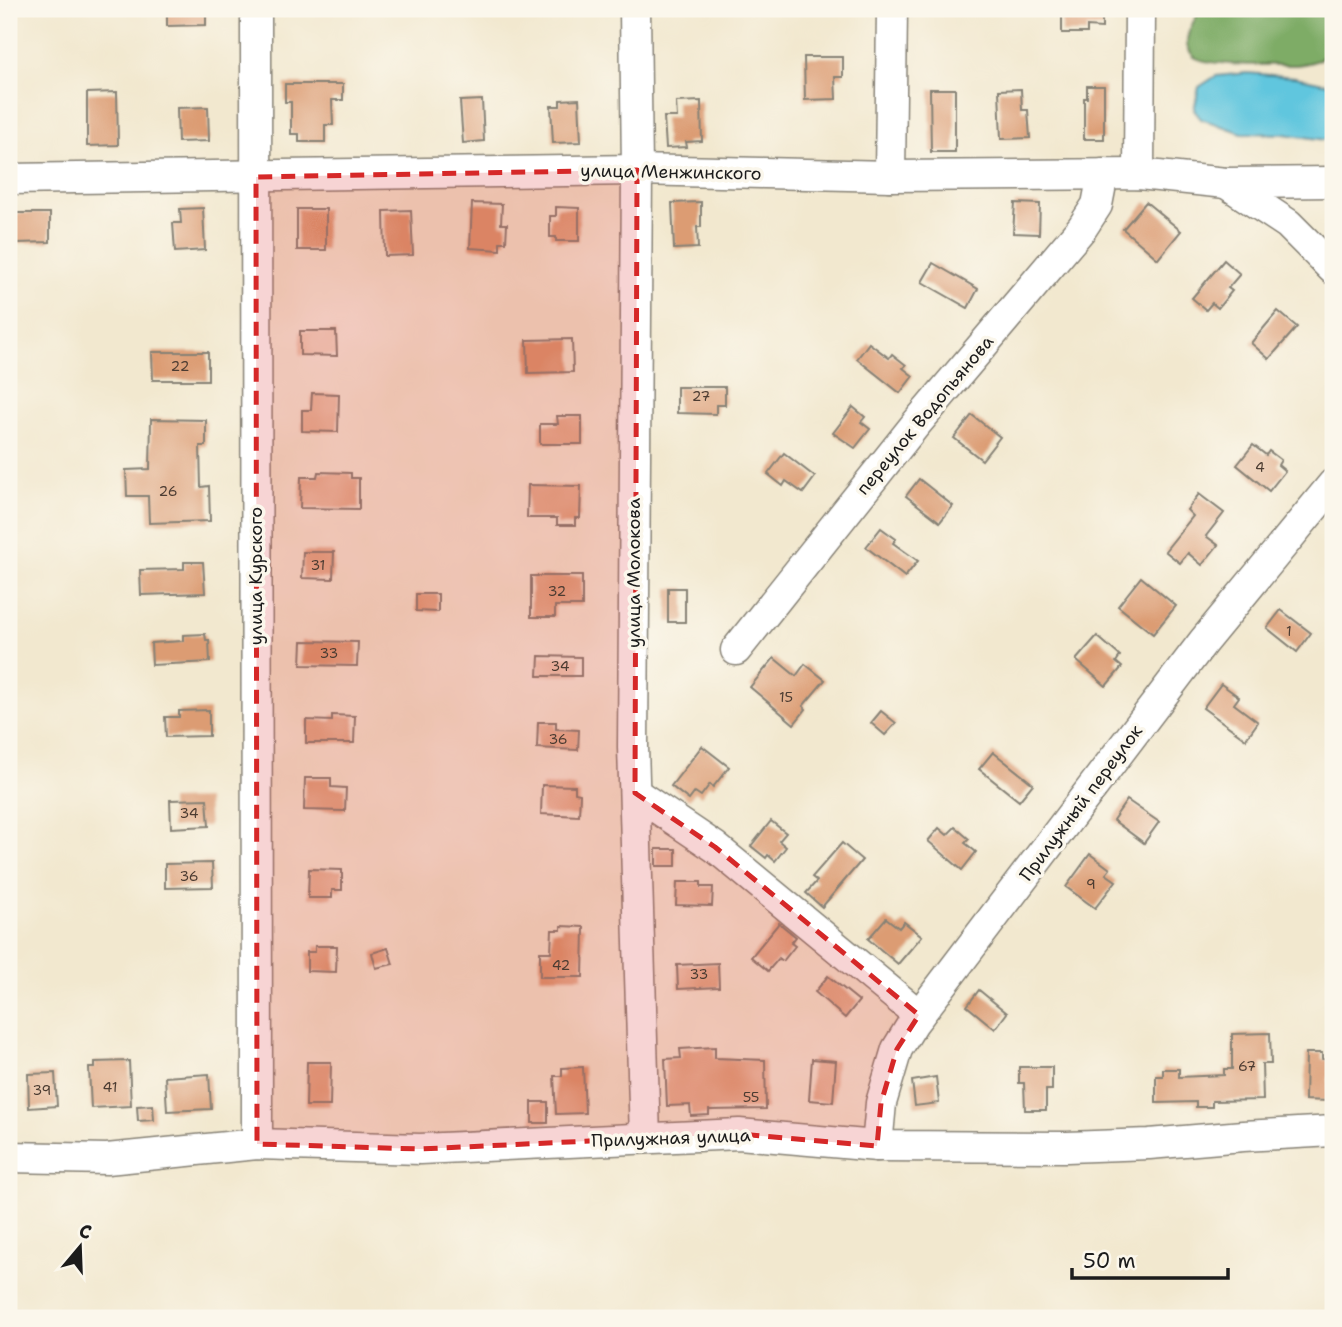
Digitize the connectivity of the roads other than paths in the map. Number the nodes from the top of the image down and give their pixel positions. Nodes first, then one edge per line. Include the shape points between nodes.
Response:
1 (256, 9) edge
2 (635, 9) edge
3 (892, 9) edge
4 (1140, 9) edge
5 (637, 170) junction
6 (1103, 174) junction
7 (1139, 174) junction
8 (890, 176) junction
9 (256, 177) junction
10 (9, 179) edge
11 (1333, 182) edge
12 (1226, 183) junction
13 (1333, 269) edge
14 (1333, 484) edge
15 (736, 650) dead end
16 (635, 793) junction
17 (919, 1015) junction
18 (1333, 1131) edge
19 (645, 1138) junction
20 (257, 1144) junction
21 (877, 1146) junction
22 (9, 1157) edge

1 - 9 street, улица Курского
2 - 5 street, улица Молокова
3 - 8 street
4 - 7 street
5 - 8 street, улица Менжинского
5 - 9 street, улица Менжинского
5 - 16 street, улица Молокова
6 - 7 street, улица Менжинского
6 - 8 street, улица Менжинского
6 - 15 street, переулок Водопьянова via 1097,205 1082,228 916,424
7 - 12 street, улица Менжинского
9 - 10 street, улица Менжинского
9 - 20 street, улица Курского
11 - 12 street, улица Менжинского
12 - 13 street via 1289,224
14 - 17 street, Прилужный переулок via 1195,653
16 - 17 street via 715,847
16 - 19 street, улица Молокова
17 - 21 street, Прилужный переулок via 897,1049 881,1103
18 - 21 street, Прилужная улица via 1094,1146
19 - 20 street, Прилужная улица via 420,1149
19 - 21 street, Прилужная улица via 739,1134
20 - 22 street, Прилужная улица via 107,1159

